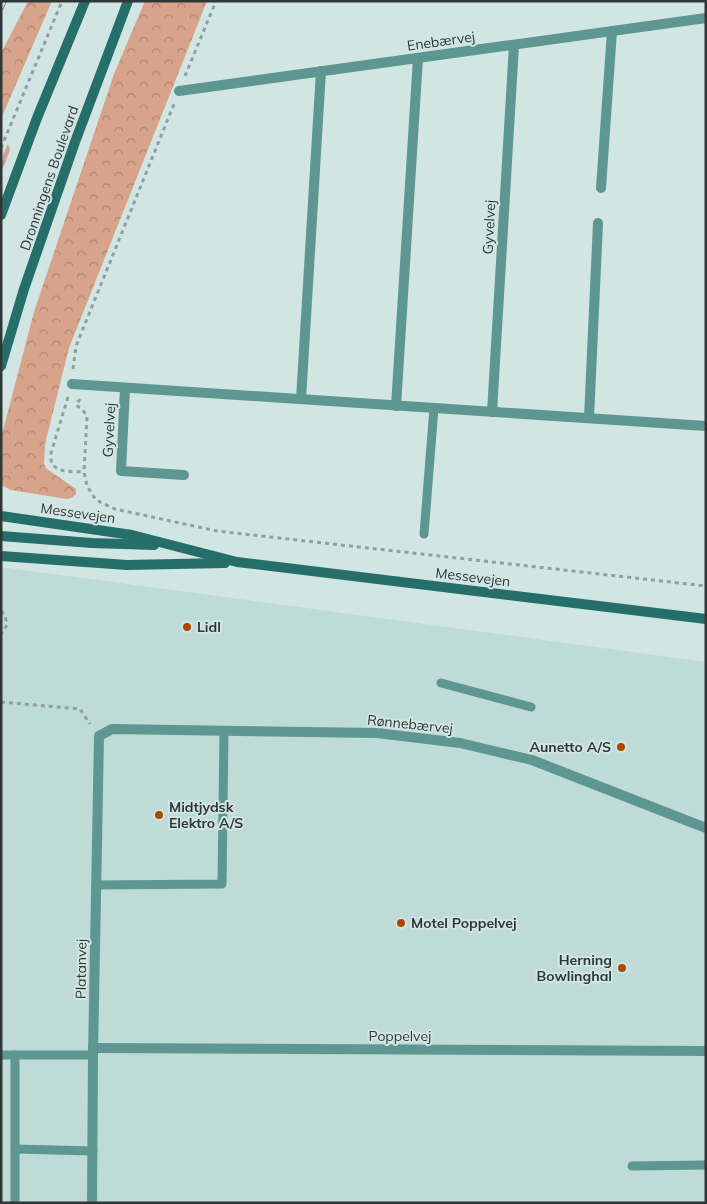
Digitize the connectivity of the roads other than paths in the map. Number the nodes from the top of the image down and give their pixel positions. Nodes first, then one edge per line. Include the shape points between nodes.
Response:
1 (85, 1) edge
2 (128, 1) edge
3 (706, 18) edge
4 (612, 31) junction
5 (514, 44) junction
6 (418, 58) junction
7 (321, 71) junction
8 (179, 91) road end
9 (601, 188) dead end
10 (1, 215) edge
11 (598, 223) dead end
12 (1, 366) edge
13 (72, 384) road end
14 (125, 388) junction
15 (301, 399) junction
16 (396, 406) junction
17 (434, 408) junction
18 (492, 412) junction
19 (589, 418) junction
20 (706, 426) edge
21 (184, 475) dead end
22 (1, 516) edge
23 (424, 534) dead end
24 (1, 536) edge
25 (173, 545) junction
26 (1, 556) edge
27 (237, 562) junction
28 (706, 619) edge
29 (441, 683) dead end
30 (531, 707) dead end
31 (224, 731) junction
32 (99, 736) joint
33 (706, 828) edge
34 (96, 885) junction
35 (706, 1051) edge
36 (93, 1052) junction
37 (1, 1055) edge
38 (15, 1055) junction
39 (15, 1150) junction
40 (93, 1151) junction
41 (706, 1165) edge
42 (632, 1166) dead end
43 (15, 1203) edge
44 (92, 1203) edge

1 - 10 main road
2 - 12 main road, Dronningens Boulevard via 72,151
3 - 4 street, Enebærvej
4 - 5 street, Enebærvej
4 - 9 street
5 - 6 street, Enebærvej
5 - 18 street, Gyvelvej
6 - 7 street, Enebærvej
6 - 16 street
7 - 8 street, Enebærvej
7 - 15 street
11 - 19 street
13 - 14 street, Gyvelvej
14 - 15 street, Gyvelvej
14 - 21 street, Gyvelvej via 121,472
15 - 16 street, Gyvelvej
16 - 17 street, Gyvelvej
17 - 18 street, Gyvelvej
17 - 23 lane
18 - 19 street, Gyvelvej
19 - 20 street, Gyvelvej
22 - 25 main road, Messevejen via 132,534
24 - 25 main road
25 - 27 main road, Messevejen
26 - 27 main road, Messevejen via 126,566
27 - 28 main road, Messevejen
29 - 30 lane
31 - 32 street, Rønnebærvej via 112,729
31 - 33 street, Rønnebærvej via 377,733 460,744 532,760
31 - 34 lane via 222,884
32 - 34 street, Platanvej
34 - 36 street, Platanvej
35 - 36 street, Poppelvej
36 - 38 lane
36 - 40 street, Platanvej
37 - 38 lane
38 - 39 lane
39 - 40 lane
39 - 43 lane
40 - 44 street, Platanvej
41 - 42 lane

